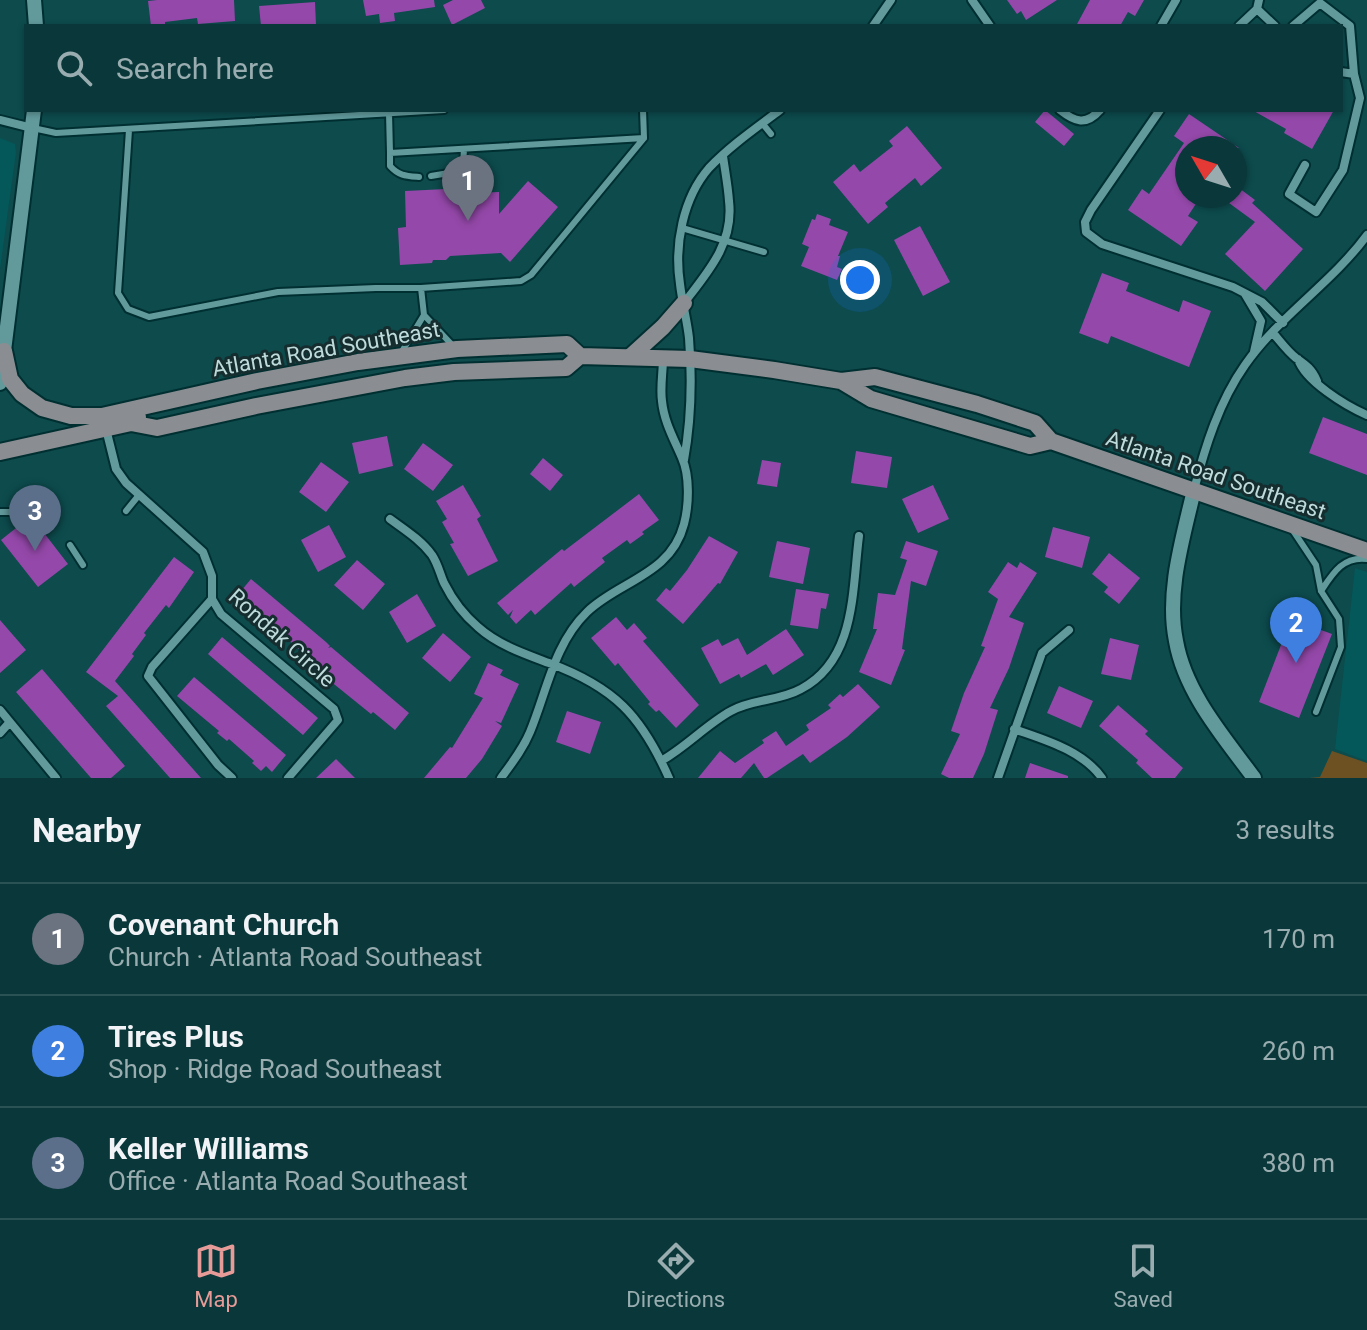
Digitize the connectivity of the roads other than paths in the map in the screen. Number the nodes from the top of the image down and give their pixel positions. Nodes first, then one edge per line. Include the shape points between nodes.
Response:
1 (34, 0) edge
2 (891, 0) edge
3 (972, 0) edge
4 (1176, 0) edge
5 (1258, 4) edge
6 (36, 24) edge
7 (874, 24) edge
8 (989, 24) edge
9 (1162, 24) edge
10 (1241, 24) edge
11 (1273, 24) edge
12 (1295, 24) edge
13 (1343, 72) edge
14 (1354, 74) junction
15 (34, 112) edge
16 (407, 112) edge
17 (643, 112) edge
18 (777, 112) edge
19 (1063, 112) edge
20 (1098, 112) edge
21 (1159, 112) edge
22 (389, 113) junction
23 (0, 120) edge
24 (762, 123) junction
25 (32, 128) junction
26 (129, 130) junction
27 (771, 134) dead end
28 (644, 138) junction
29 (464, 149) junction
30 (390, 153) junction
31 (723, 156) junction
32 (1305, 165) dead end
33 (431, 176) dead end
34 (419, 177) dead end
35 (682, 228) junction
36 (1367, 235) edge
37 (726, 240) junction
38 (764, 252) dead end
39 (421, 288) junction
40 (1245, 294) junction
41 (684, 303) junction
42 (424, 315) junction
43 (1283, 323) junction
44 (1273, 333) junction
45 (457, 349) junction
46 (4, 351) junction
47 (1253, 354) junction
48 (399, 356) junction
49 (580, 356) junction
50 (630, 357) junction
51 (663, 358) junction
52 (690, 359) junction
53 (841, 381) junction
54 (0, 383) edge
55 (155, 404) junction
56 (1367, 415) edge
57 (131, 423) junction
58 (106, 429) junction
59 (1051, 441) junction
60 (0, 452) edge
61 (684, 461) junction
62 (1194, 490) junction
63 (139, 495) junction
64 (126, 511) dead end
65 (0, 512) edge
66 (10, 512) dead end
67 (390, 519) dead end
68 (1289, 522) junction
69 (859, 536) dead end
70 (70, 545) dead end
71 (1367, 551) edge
72 (1367, 559) edge
73 (83, 565) dead end
74 (1321, 591) junction
75 (212, 599) junction
76 (1069, 630) dead end
77 (554, 665) junction
78 (0, 710) edge
79 (1316, 712) dead end
80 (9, 723) junction
81 (1014, 729) junction
82 (0, 733) edge
83 (661, 761) junction
84 (51, 776) edge
85 (232, 778) edge
86 (288, 778) edge
87 (501, 778) edge
88 (669, 778) edge
89 (998, 778) edge
90 (1102, 778) edge
91 (1254, 778) edge

1 - 6 street
2 - 7 street
3 - 8 street
4 - 9 street
5 - 10 street
5 - 11 street
12 - 14 street via 1320,3 1350,26
13 - 14 street
14 - 32 street via 1360,98 1343,170 1316,212 1289,194
15 - 25 street
16 - 22 lane
17 - 28 lane
18 - 24 street
19 - 20 street via 1083,122
21 - 40 street via 1091,210 1086,232 1102,244
22 - 26 lane
22 - 30 lane
23 - 25 street
24 - 27 lane
24 - 31 street
25 - 26 lane via 56,133
25 - 46 street
26 - 39 lane via 118,293 128,309 149,317 278,292
28 - 29 lane
28 - 39 lane via 531,275 521,281
29 - 30 lane
29 - 33 lane via 463,165 455,172
30 - 34 lane via 396,172
31 - 35 street via 694,191
31 - 37 street via 730,202
35 - 37 lane
35 - 41 street via 678,260
36 - 43 street
37 - 38 lane
37 - 41 street
39 - 42 lane
40 - 43 street
40 - 47 street via 1261,321
41 - 50 main road
41 - 52 street
42 - 45 lane
42 - 48 lane
43 - 44 street
44 - 47 street
44 - 56 street via 1300,367 1342,403
45 - 48 main road, Atlanta Road Southeast
45 - 49 main road, Atlanta Road Southeast via 567,344
46 - 54 street
46 - 55 main road via 10,379 42,408 71,416 102,416
47 - 62 street via 1228,393
48 - 55 main road, Atlanta Road Southeast
49 - 50 main road, Atlanta Road Southeast
49 - 57 main road, Atlanta Road Southeast via 566,368 454,372 157,428
50 - 51 main road, Atlanta Road Southeast
51 - 52 main road, Atlanta Road Southeast
51 - 61 street via 662,401
52 - 53 main road, Atlanta Road Southeast
52 - 61 street
53 - 59 main road, Atlanta Road Southeast via 871,399 1030,446
53 - 59 main road, Atlanta Road Southeast via 875,377 944,394 1035,423
55 - 57 main road, Atlanta Road Southeast
57 - 58 main road, Atlanta Road Southeast
58 - 60 main road, Atlanta Road Southeast
58 - 63 street, Rondak Circle via 116,469
59 - 62 main road, Atlanta Road Southeast
61 - 77 street via 684,527 671,551 643,578 589,610 567,636
62 - 68 main road, Atlanta Road Southeast
62 - 91 street via 1174,595 1176,642 1197,695
63 - 64 lane
63 - 75 street, Rondak Circle via 203,552 212,576
65 - 66 lane
67 - 77 street via 433,557 445,585 478,627
68 - 71 main road, Atlanta Road Southeast
68 - 74 lane via 1316,565
69 - 83 street via 841,650 824,674 799,691 731,711
70 - 73 lane
72 - 74 lane via 1347,560
74 - 79 lane via 1339,619 1341,647
75 - 85 street, Rondak Circle via 148,676
75 - 86 street, Rondak Circle via 221,614 334,709 338,720
76 - 81 street via 1042,653
77 - 83 street via 590,679 619,701
77 - 87 street via 530,731
78 - 80 street
80 - 82 street
80 - 84 street
81 - 89 street
81 - 90 street via 1061,746
83 - 88 street

